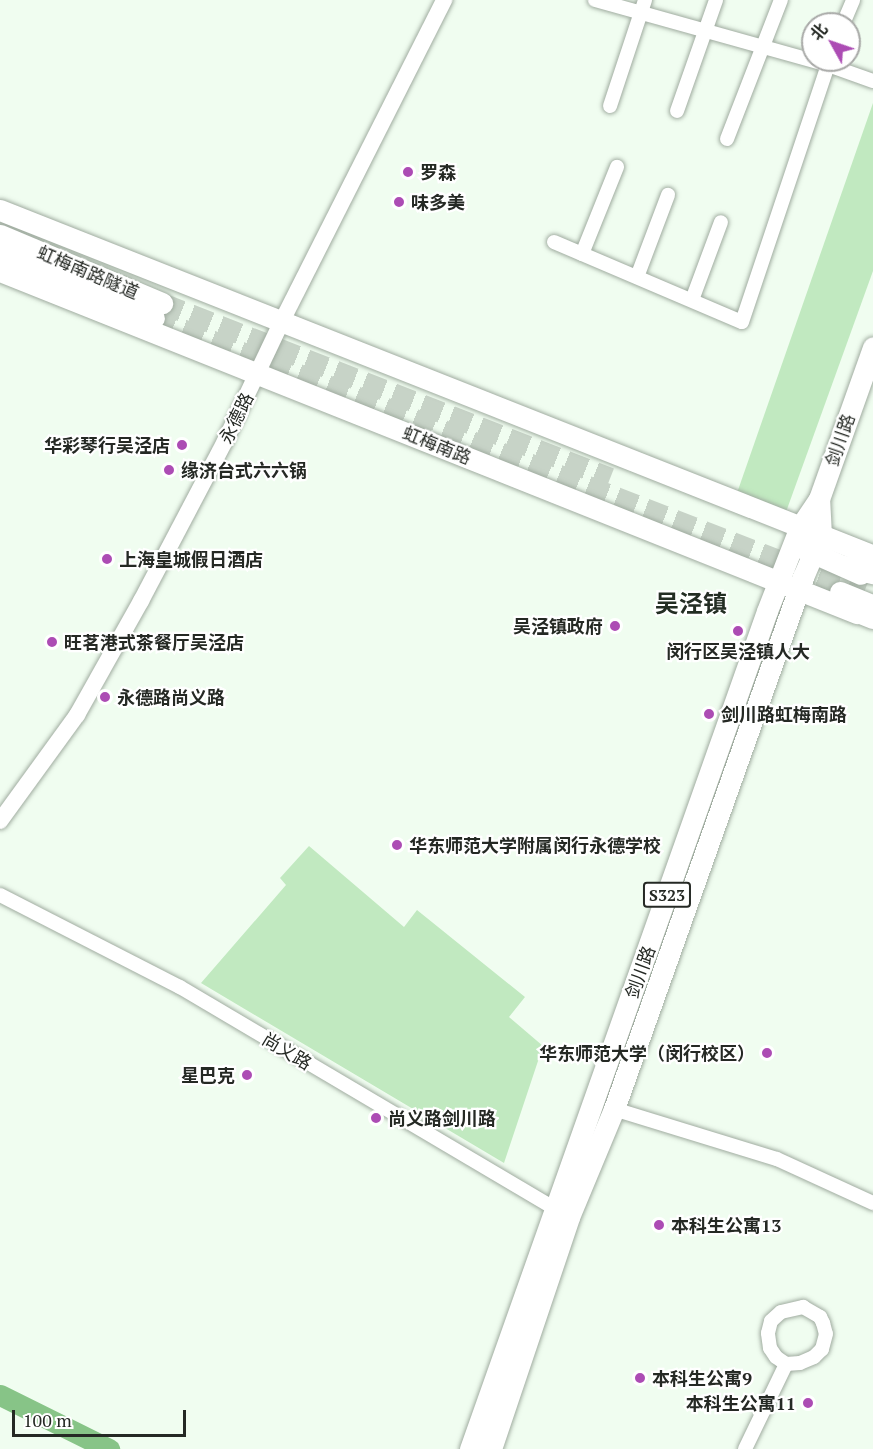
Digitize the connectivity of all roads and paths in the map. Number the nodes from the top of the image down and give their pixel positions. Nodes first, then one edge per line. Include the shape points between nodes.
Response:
1 (444, 0) edge
2 (595, 0) edge
3 (716, 0) edge
4 (781, 0) edge
5 (643, 6) edge
6 (704, 30) junction
7 (763, 45) junction
8 (801, 55) edge
9 (826, 72) edge
10 (851, 72) edge
11 (873, 81) edge
12 (610, 106) dead end
13 (677, 111) dead end
14 (727, 139) dead end
15 (617, 167) dead end
16 (668, 195) dead end
17 (0, 210) edge
18 (721, 222) dead end
19 (554, 242) dead end
20 (4, 251) edge
21 (582, 254) junction
22 (637, 277) junction
23 (692, 300) junction
24 (158, 310) tunnel mouth
25 (282, 321) junction
26 (873, 347) edge
27 (258, 373) junction
28 (819, 499) junction
29 (797, 536) junction
30 (817, 544) junction
31 (862, 557) edge
32 (873, 573) edge
33 (781, 575) junction
34 (873, 579) edge
35 (801, 583) junction
36 (873, 605) edge
37 (873, 620) edge
38 (0, 821) edge
39 (0, 895) edge
40 (614, 1109) junction
41 (873, 1203) edge
42 (562, 1213) junction
43 (786, 1364) junction
44 (470, 1449) edge
45 (490, 1449) edge
46 (745, 1449) edge

1 - 25 street, 永德路
2 - 5 street
3 - 6 street
4 - 7 street
5 - 6 street
5 - 12 street
6 - 7 street
6 - 13 street
7 - 8 street
7 - 14 street
9 - 23 street via 742,322
10 - 11 street
15 - 21 street
16 - 22 street
17 - 25 main road
18 - 23 street
19 - 21 street
20 - 24 main road, 虹梅南路隧道
20 - 27 main road, 虹梅南路
21 - 22 street
22 - 23 street
25 - 27 street, 永德路
25 - 29 main road
26 - 28 main road, 剑川路 / S323
27 - 33 main road, 虹梅南路
27 - 38 street, 永德路 via 141,601 77,715
28 - 29 main road, 剑川路 / S323
28 - 30 main road, 剑川路
29 - 30 main road
29 - 33 main road, 剑川路 / S323
30 - 31 main road
30 - 35 main road, 剑川路
31 - 32 main road
31 - 34 main road
33 - 35 main road, 虹梅南路
33 - 42 main road, 剑川路 / S323
35 - 36 main road, 虹梅南路
35 - 37 main road, 虹梅南路
35 - 40 main road, 剑川路
39 - 42 street, 尚义路 via 180,987
40 - 41 street via 777,1159
40 - 42 main road, 剑川路
42 - 44 main road, 剑川路 / S323
42 - 45 main road, 剑川路
43 - 43 street via 807,1360 822,1349 826,1334 823,1323 803,1307 781,1312 771,1321 770,1348
43 - 46 street

